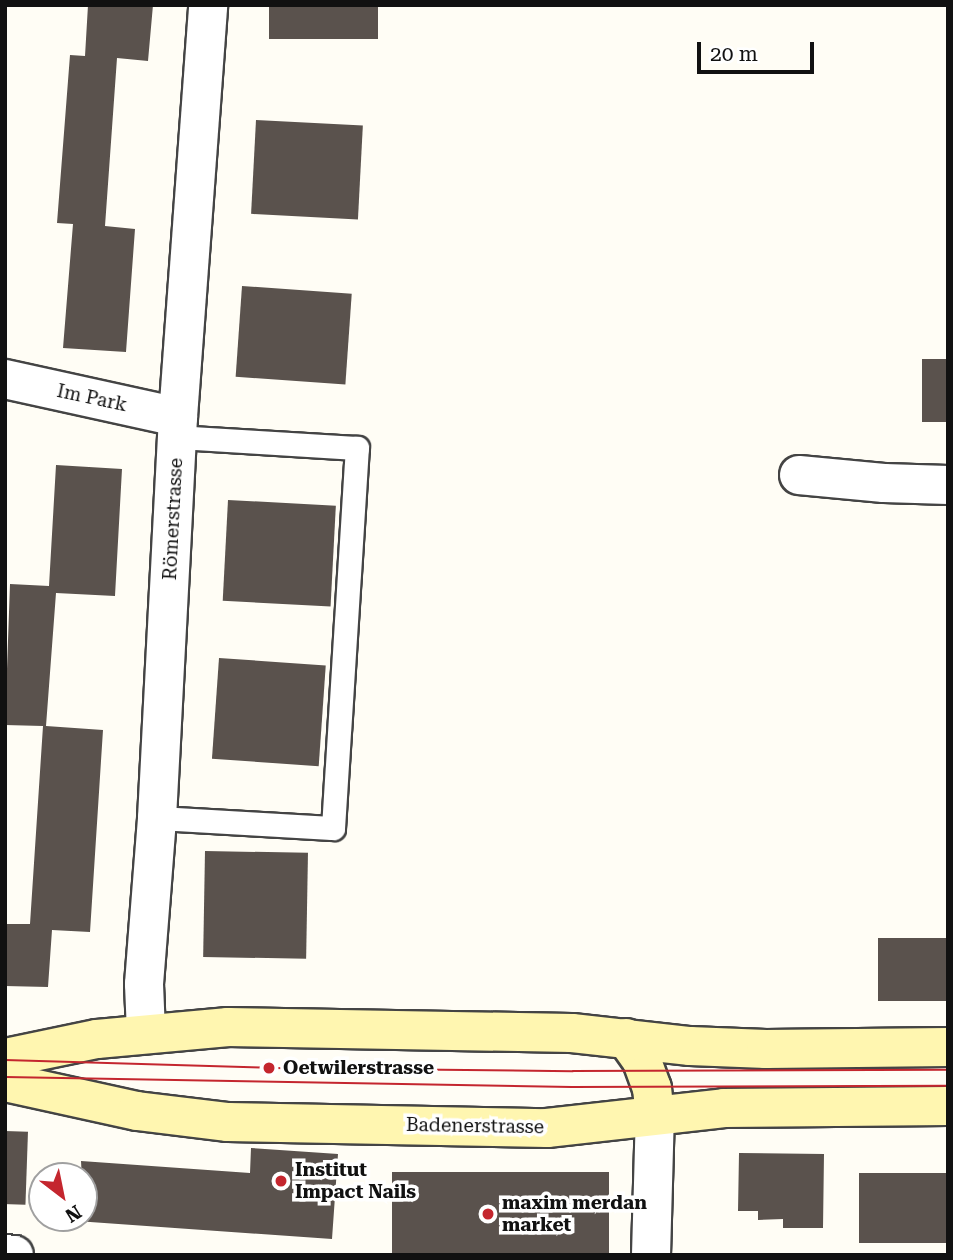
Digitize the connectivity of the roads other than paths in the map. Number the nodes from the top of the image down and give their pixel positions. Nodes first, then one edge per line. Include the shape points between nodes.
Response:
1 (208, 5) edge
2 (5, 381) edge
3 (178, 427) junction
4 (799, 475) dead end
5 (948, 485) edge
6 (157, 818) junction
7 (146, 1032) junction
8 (626, 1038) junction
9 (948, 1047) edge
10 (5, 1058) edge
11 (5, 1082) edge
12 (948, 1106) edge
13 (655, 1115) junction
14 (5, 1254) edge
15 (15, 1255) edge
16 (651, 1255) edge

1 - 3 street, Römerstrasse
2 - 3 street, Im Park
3 - 6 street, Römerstrasse
3 - 6 lane via 357,448 333,828
4 - 5 street
6 - 7 street, Römerstrasse via 144,984
7 - 8 main road via 228,1027 572,1033
7 - 10 main road
8 - 9 main road via 766,1049
8 - 13 main road via 642,1061
11 - 13 main road, Badenerstrasse via 137,1111 228,1122 547,1128
12 - 13 main road, Badenerstrasse via 724,1108
13 - 16 street
14 - 15 street

